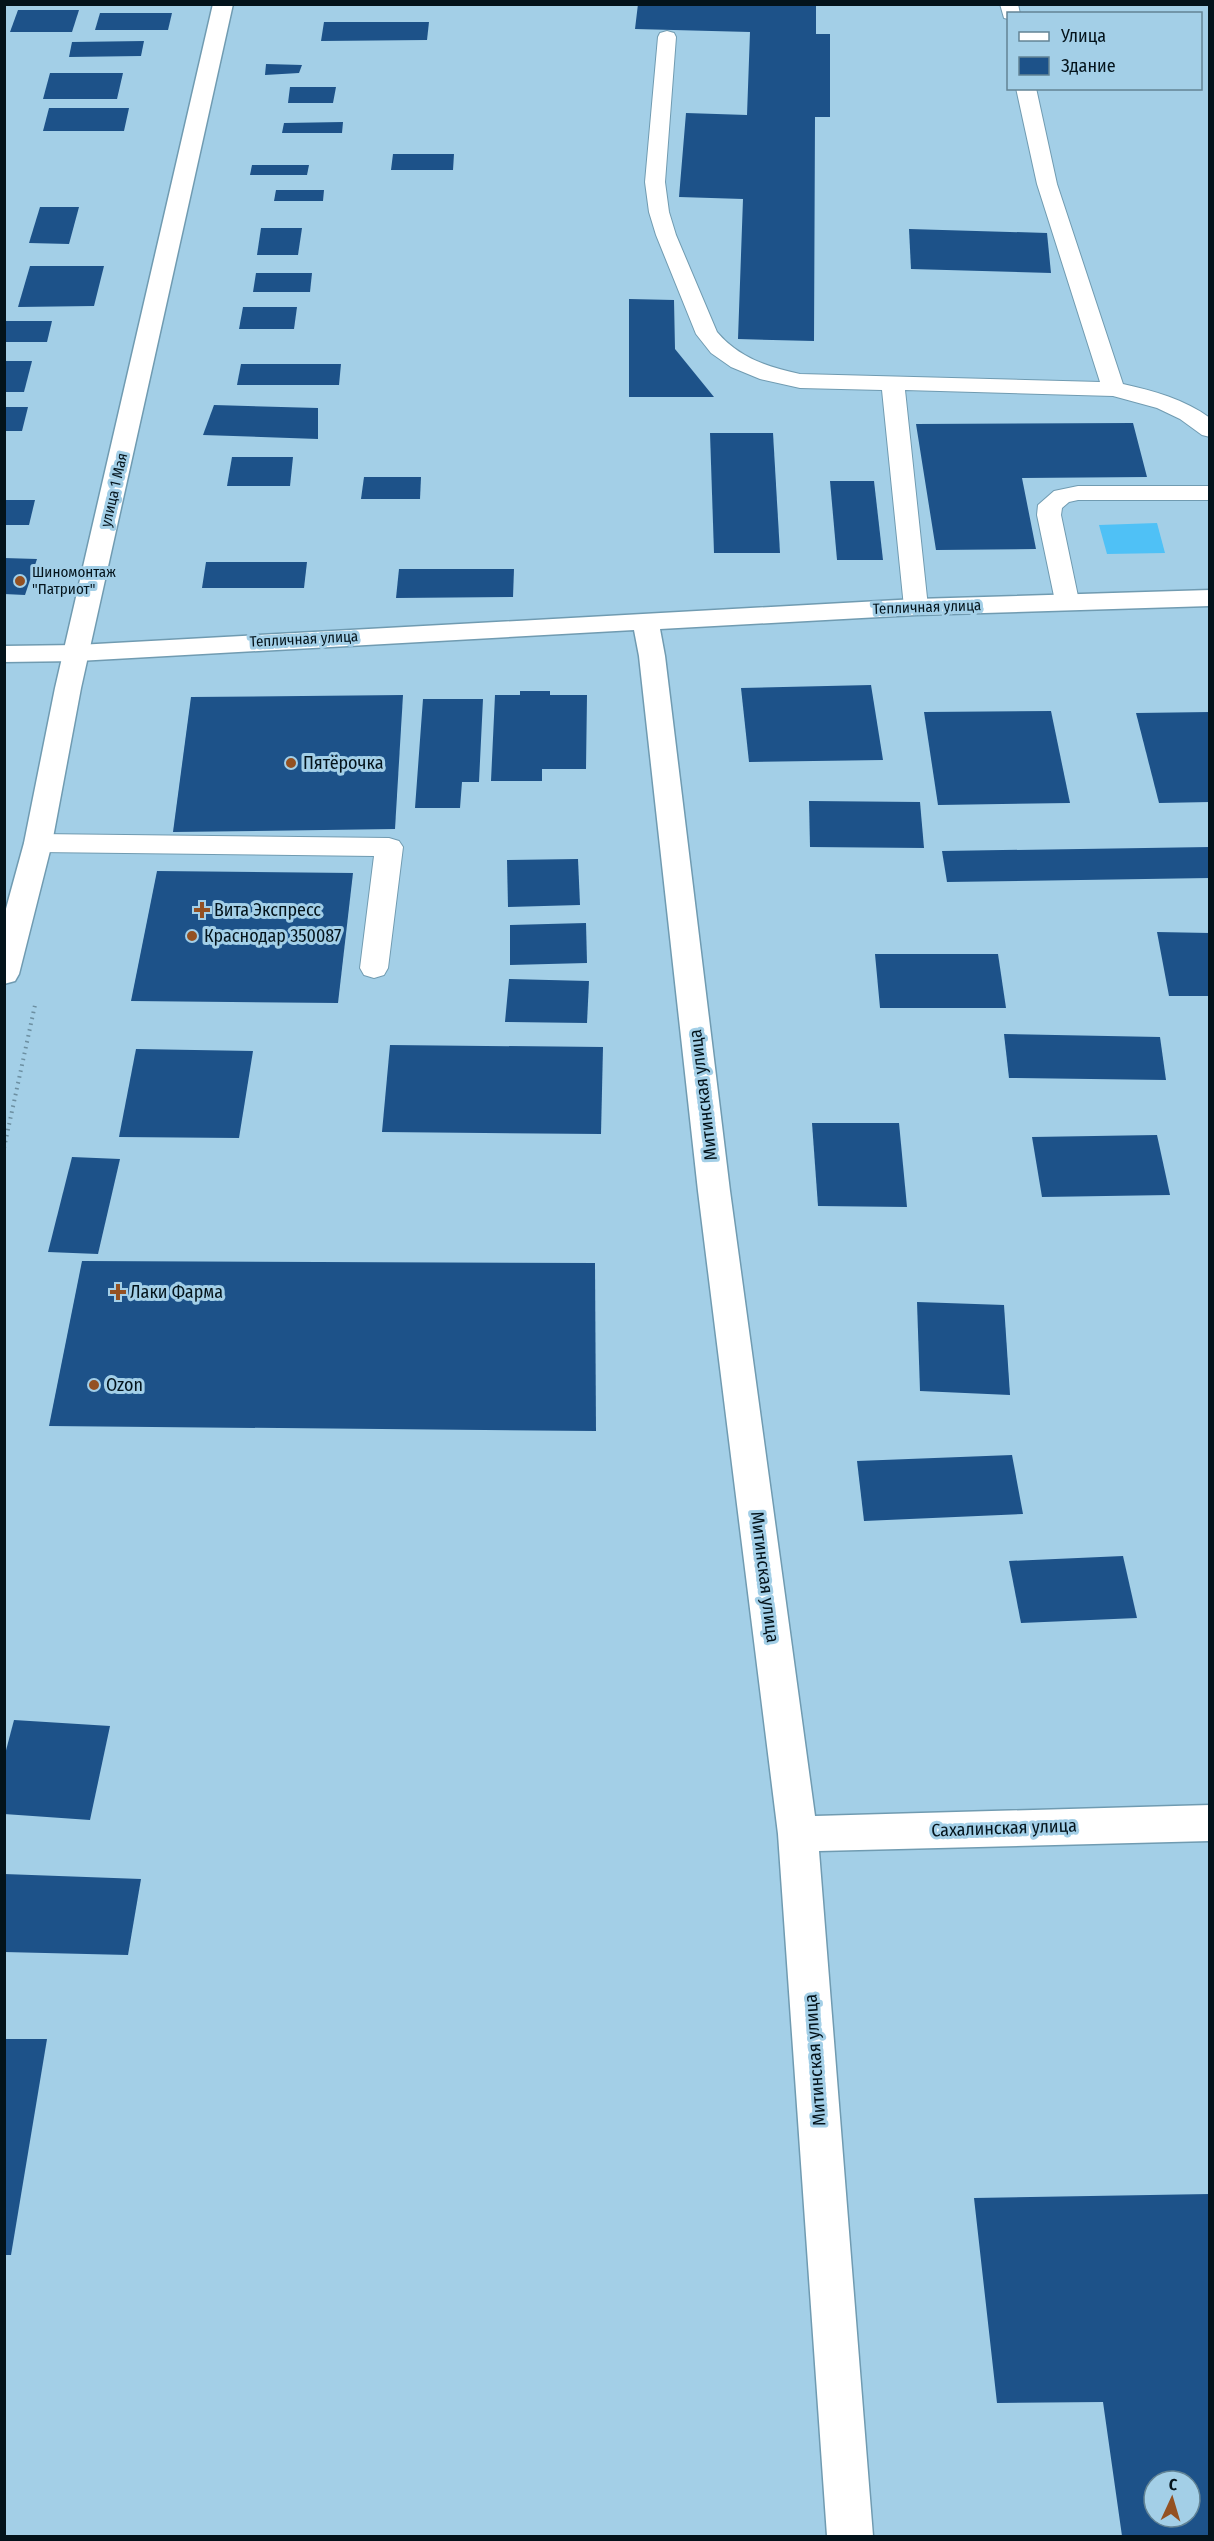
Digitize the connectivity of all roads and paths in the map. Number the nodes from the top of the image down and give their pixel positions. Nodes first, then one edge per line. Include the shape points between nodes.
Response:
1 (223, 4) edge
2 (667, 37) dead end
3 (1026, 90) edge
4 (893, 384) junction
5 (1113, 389) junction
6 (1209, 430) edge
7 (1209, 493) edge
8 (1209, 598) edge
9 (1067, 601) junction
10 (916, 607) junction
11 (645, 621) junction
12 (78, 653) junction
13 (4, 654) edge
14 (38, 843) junction
15 (374, 968) dead end
16 (4, 974) edge
17 (1209, 1823) edge
18 (798, 1834) junction
19 (850, 2536) edge

1 - 12 street, улица 1 Мая
2 - 4 lane via 655,195 666,236 707,334 732,357 768,374 800,381
3 - 5 lane via 1047,184
4 - 5 lane
4 - 10 lane
5 - 6 lane via 1169,404
7 - 9 lane via 1078,493 1055,499 1049,515
8 - 9 street, Тепличная улица
9 - 10 street, Тепличная улица
10 - 11 street, Тепличная улица
11 - 12 street, Тепличная улица
11 - 18 street, Митинская улица
12 - 13 street, Тепличная улица
12 - 14 street, улица 1 Мая
14 - 15 lane via 389,847
14 - 16 street, улица 1 Мая
17 - 18 street, Сахалинская улица
18 - 19 street, Митинская улица

